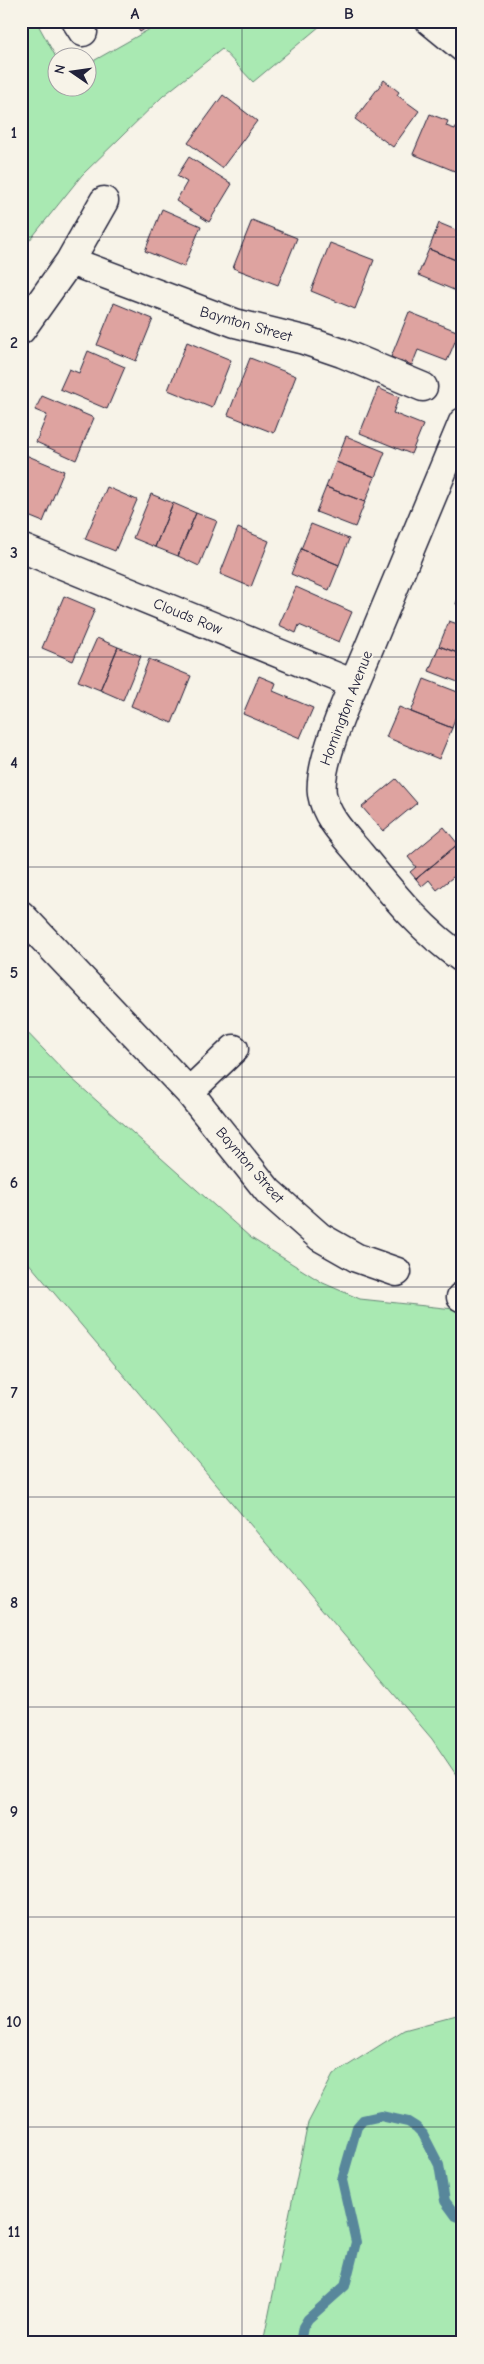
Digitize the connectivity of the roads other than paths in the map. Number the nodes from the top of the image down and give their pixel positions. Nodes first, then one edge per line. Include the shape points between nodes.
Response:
1 (430, 21) edge
2 (463, 48) edge
3 (104, 201) dead end
4 (70, 261) junction
5 (21, 330) edge
6 (423, 386) dead end
7 (463, 422) edge
8 (21, 548) edge
9 (354, 684) junction
10 (21, 915) edge
11 (463, 959) edge
12 (234, 1049) dead end
13 (189, 1092) junction
14 (397, 1272) dead end

1 - 2 street
3 - 4 street
4 - 5 street
4 - 6 street, Baynton Street via 235,324 304,340
7 - 9 street, Homington Avenue
8 - 9 street, Clouds Row
9 - 11 street, Homington Avenue via 321,776 327,810 338,828 415,920
10 - 13 street, Baynton Street
12 - 13 street
13 - 14 street, Baynton Street via 268,1190 320,1237 357,1258

